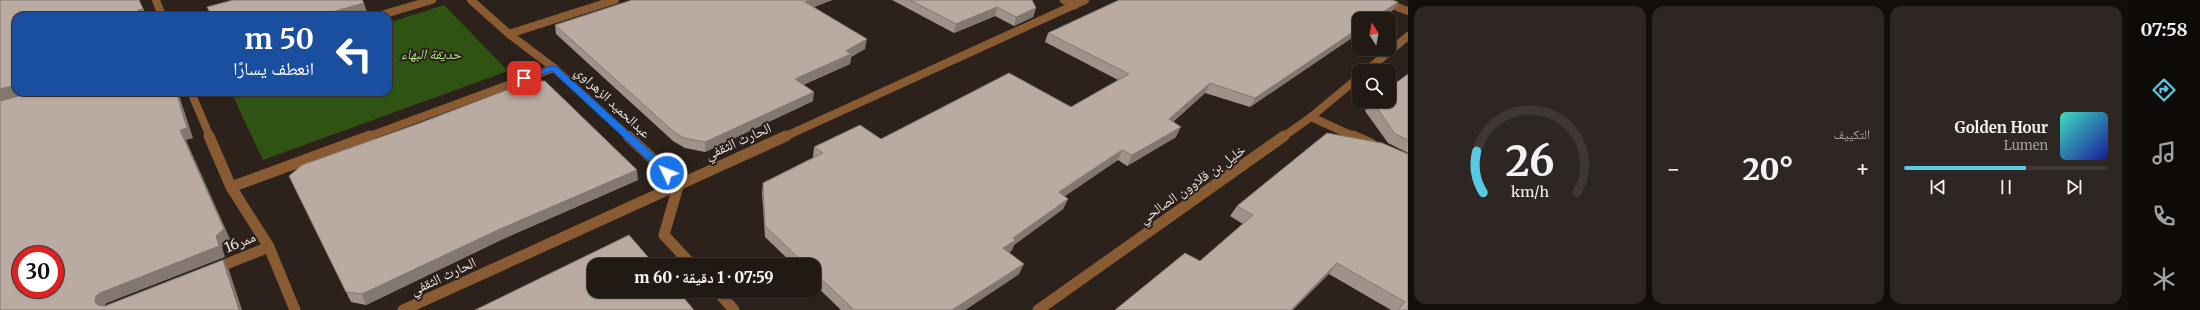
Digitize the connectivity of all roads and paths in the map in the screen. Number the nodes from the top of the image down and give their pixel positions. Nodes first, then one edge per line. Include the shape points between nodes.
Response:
1 (156, 0) edge
2 (432, 0) edge
3 (471, 0) edge
4 (615, 0) edge
5 (1064, 0) edge
6 (1085, 0) edge
7 (1378, 0) edge
8 (1075, 5) junction
9 (1408, 11) edge
10 (160, 12) edge
11 (392, 12) edge
12 (509, 34) junction
13 (1408, 36) edge
14 (1374, 64) edge
15 (554, 68) junction
16 (1352, 83) edge
17 (193, 96) edge
18 (1311, 117) junction
19 (1380, 148) edge
20 (679, 183) junction
21 (231, 187) junction
22 (269, 247) junction
23 (685, 258) edge
24 (204, 273) edge
25 (723, 298) edge
26 (295, 310) edge
27 (403, 310) edge
28 (734, 310) edge
29 (1038, 310) edge

1 - 10 street
2 - 11 street
3 - 12 street, عبدالحميد الزهراوي
4 - 12 street
5 - 8 street
6 - 8 street, الحارث الثقفي
7 - 9 street
8 - 20 street, الحارث الثقفي
12 - 15 street, عبدالحميد الزهراوي
13 - 14 street
15 - 20 street, عبدالحميد الزهراوي
15 - 21 street
16 - 18 street, خليل بن قلاوون الصالحي
17 - 21 street
18 - 19 street
18 - 29 street, خليل بن قلاوون الصالحي
20 - 23 street via 664,235
20 - 27 street, الحارث الثقفي
21 - 22 street
22 - 24 street, ممر16
22 - 26 street
25 - 28 street

